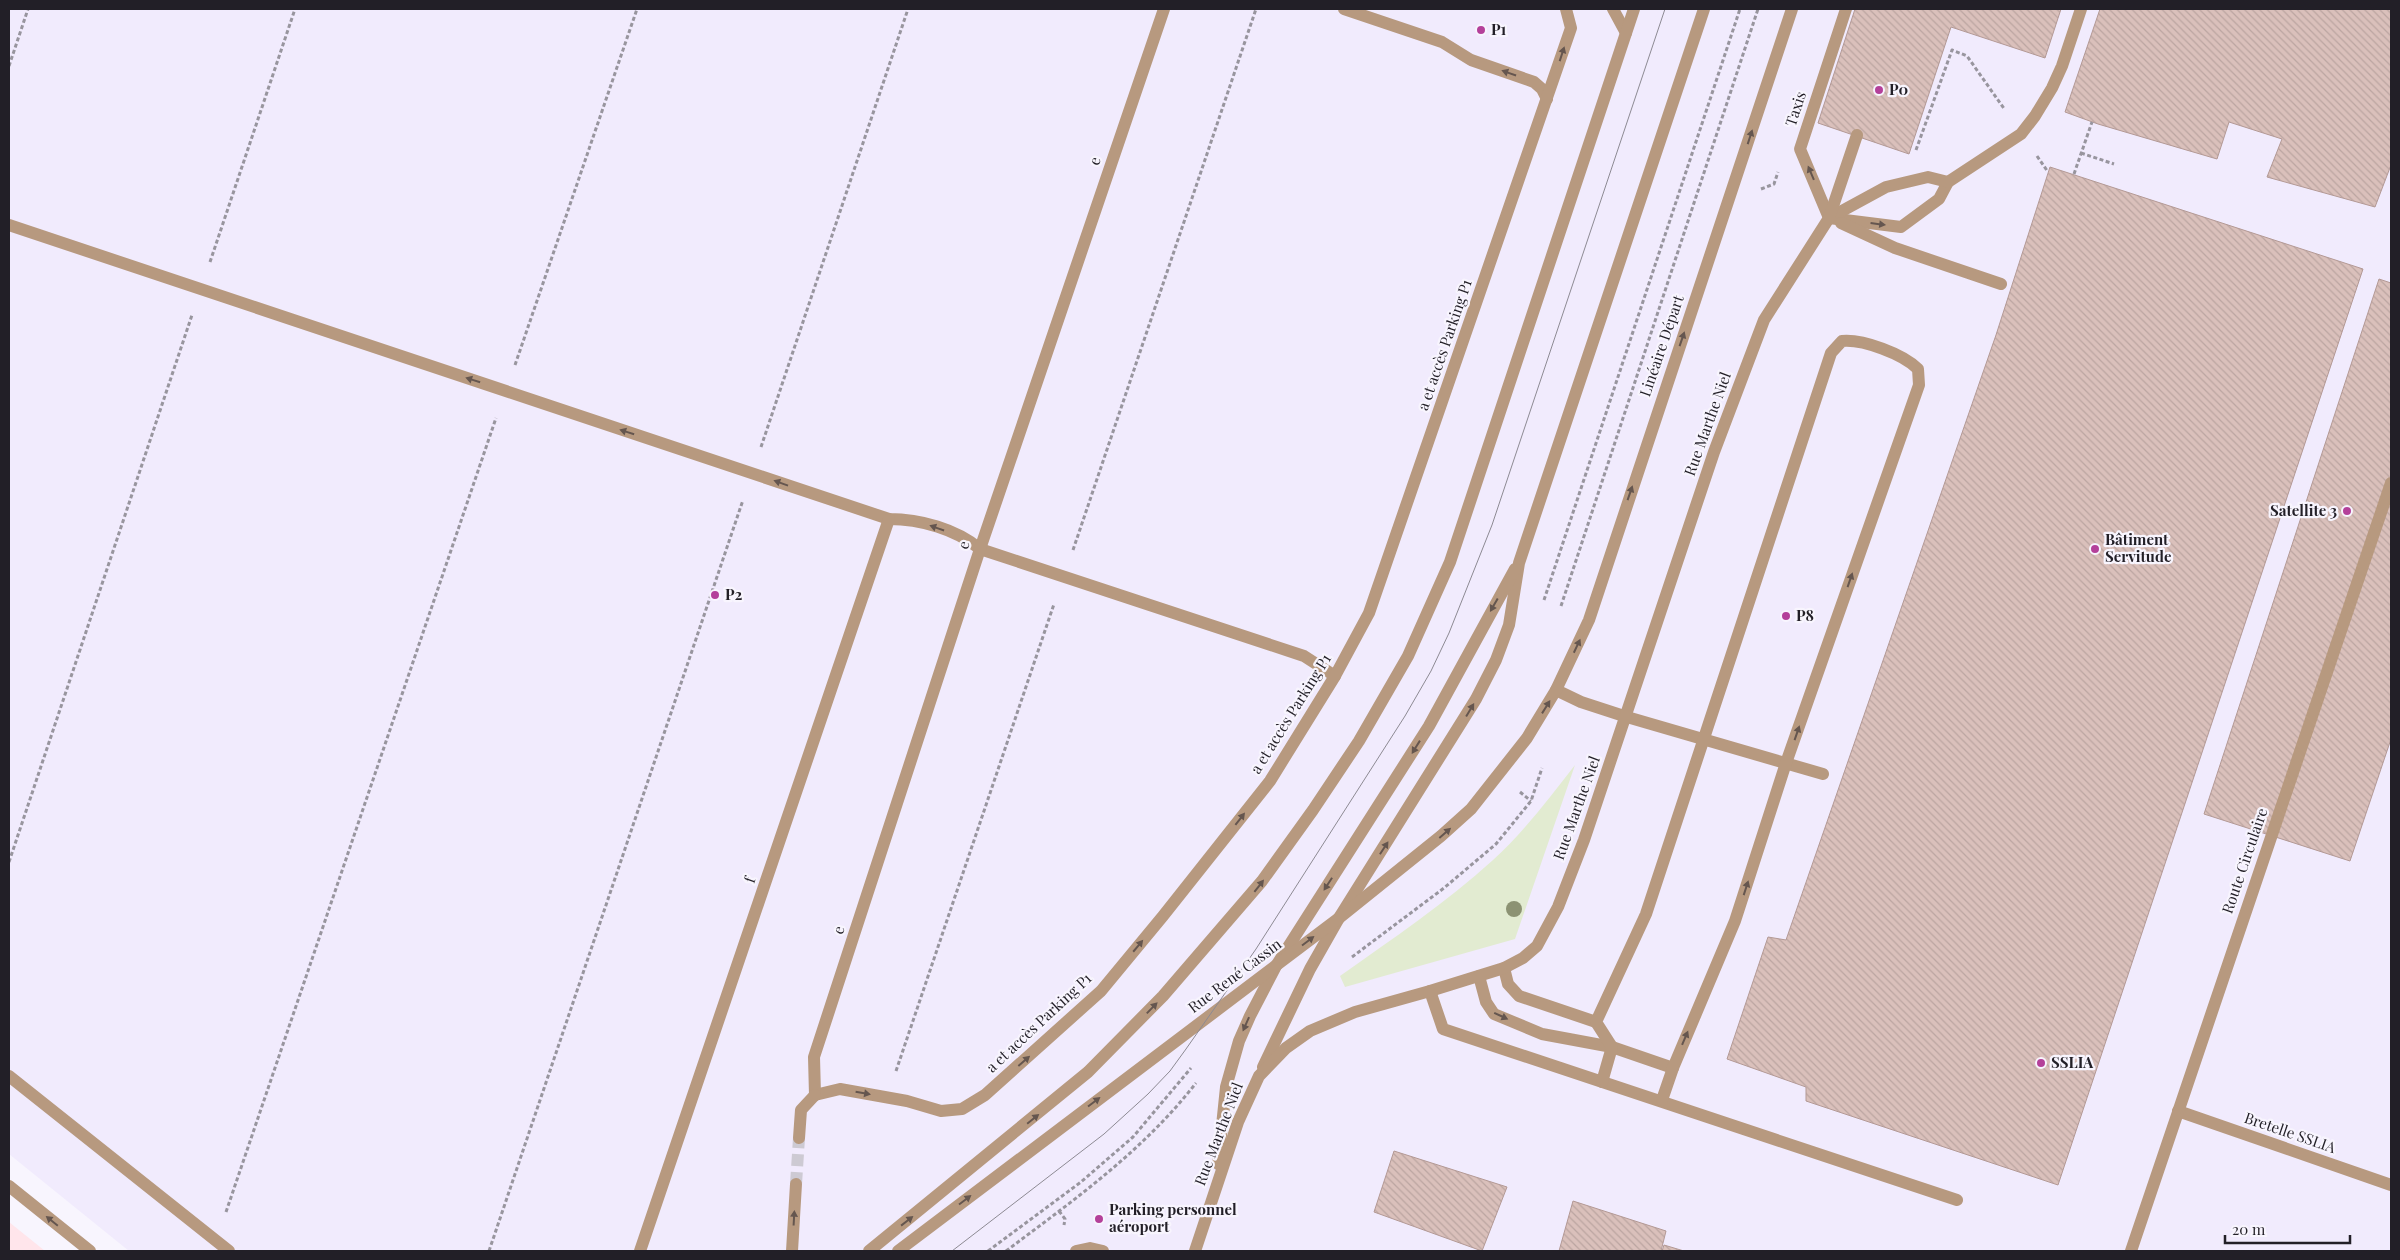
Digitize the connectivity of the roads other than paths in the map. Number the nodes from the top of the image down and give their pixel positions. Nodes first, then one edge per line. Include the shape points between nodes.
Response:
1 (1164, 9) edge
2 (1344, 9) edge
3 (1566, 9) edge
4 (1613, 9) edge
5 (1634, 9) edge
6 (1704, 9) edge
7 (1792, 9) edge
8 (1846, 9) edge
9 (2081, 9) edge
10 (1626, 33) junction
11 (1547, 99) junction
12 (1857, 135) dead end
13 (1948, 182) junction
14 (1830, 218) junction
15 (9, 225) edge
16 (2001, 284) dead end
17 (2391, 482) edge
18 (889, 519) junction
19 (980, 549) junction
20 (1519, 562) junction
21 (1335, 676) junction
22 (1556, 690) junction
23 (1627, 717) junction
24 (1701, 740) junction
25 (1786, 763) junction
26 (1823, 774) dead end
27 (1339, 918) junction
28 (1276, 966) junction
29 (1504, 968) junction
30 (1479, 976) junction
31 (1430, 992) junction
32 (1596, 1022) junction
33 (1612, 1047) junction
34 (1673, 1068) junction
35 (9, 1076) edge
36 (1259, 1076) junction
37 (1602, 1082) junction
38 (815, 1095) junction
39 (1662, 1100) junction
40 (2178, 1111) junction
41 (799, 1138) tunnel mouth
42 (796, 1184) tunnel mouth
43 (2391, 1185) edge
44 (9, 1186) edge
45 (1216, 1186) junction
46 (1957, 1200) dead end
47 (90, 1251) edge
48 (230, 1251) edge
49 (640, 1251) edge
50 (792, 1251) edge
51 (868, 1251) edge
52 (898, 1251) edge
53 (1076, 1251) edge
54 (1103, 1251) edge
55 (1195, 1251) edge
56 (2131, 1251) edge

1 - 19 street, e
11 -> 2 street via 1534,82 1471,60 1442,42
11 -> 3 street, a et accès Parking P1 via 1571,28
4 - 10 street
5 - 10 street
6 - 20 street
22 -> 7 street, Linéaire Départ via 1589,620
14 -> 8 street, Taxis via 1800,149
9 - 13 street via 2062,66 2035,116 2021,134
51 -> 10 street via 1088,1072 1152,1009 1262,881 1359,741 1408,656 1450,562
11 - 21 street, a et accès Parking P1 via 1369,613
12 - 14 street
13 - 14 street via 1928,177 1886,187
14 -> 13 street via 1901,227 1939,199
14 - 16 street via 1895,248
14 - 23 street, Rue Marthe Niel via 1764,320 1714,452
18 -> 15 street
17 - 40 street, Route Circulaire
19 -> 18 street via 968,539 912,519
18 - 49 street, f
19 - 21 street via 1304,656
19 - 38 street, e via 814,1057
27 -> 20 street via 1449,743 1496,660 1509,625
20 -> 28 street via 1429,726
38 -> 21 street, a et accès Parking P1 via 840,1089 941,1110 962,1109 985,1095 1101,991 1270,781
22 - 23 street
27 -> 22 street, Rue René Cassin via 1471,809 1527,738
23 - 24 street
23 - 29 street, Rue Marthe Niel via 1558,907 1537,946
24 - 25 street
25 -> 24 street via 1919,385 1918,369 1909,360 1855,340 1842,342 1831,353
24 - 32 street via 1646,914
25 - 26 street
34 -> 25 street via 1735,921
28 -> 27 street, Rue René Cassin
27 - 36 street via 1310,969
28 -> 45 street via 1239,1041 1226,1087
52 -> 28 street, Rue René Cassin
29 - 30 street, Rue Marthe Niel
29 - 32 street via 1508,984 1519,996
30 - 31 street, Rue Marthe Niel
30 -> 33 street via 1486,1002 1494,1014 1542,1034
31 - 36 street, Rue Marthe Niel via 1355,1012 1310,1031 1286,1048
31 - 37 street via 1443,1029
32 - 33 street
33 - 34 street
33 - 37 street
34 - 39 street
35 - 48 street
36 - 45 street, Rue Marthe Niel via 1238,1122
37 - 39 street
38 - 41 street via 800,1110
39 - 46 street
40 - 43 street, Bretelle SSLIA
40 - 56 street, Route Circulaire
50 -> 42 street
47 -> 44 street
45 - 55 street, Rue Marthe Niel
53 - 54 street via 1090,1248

